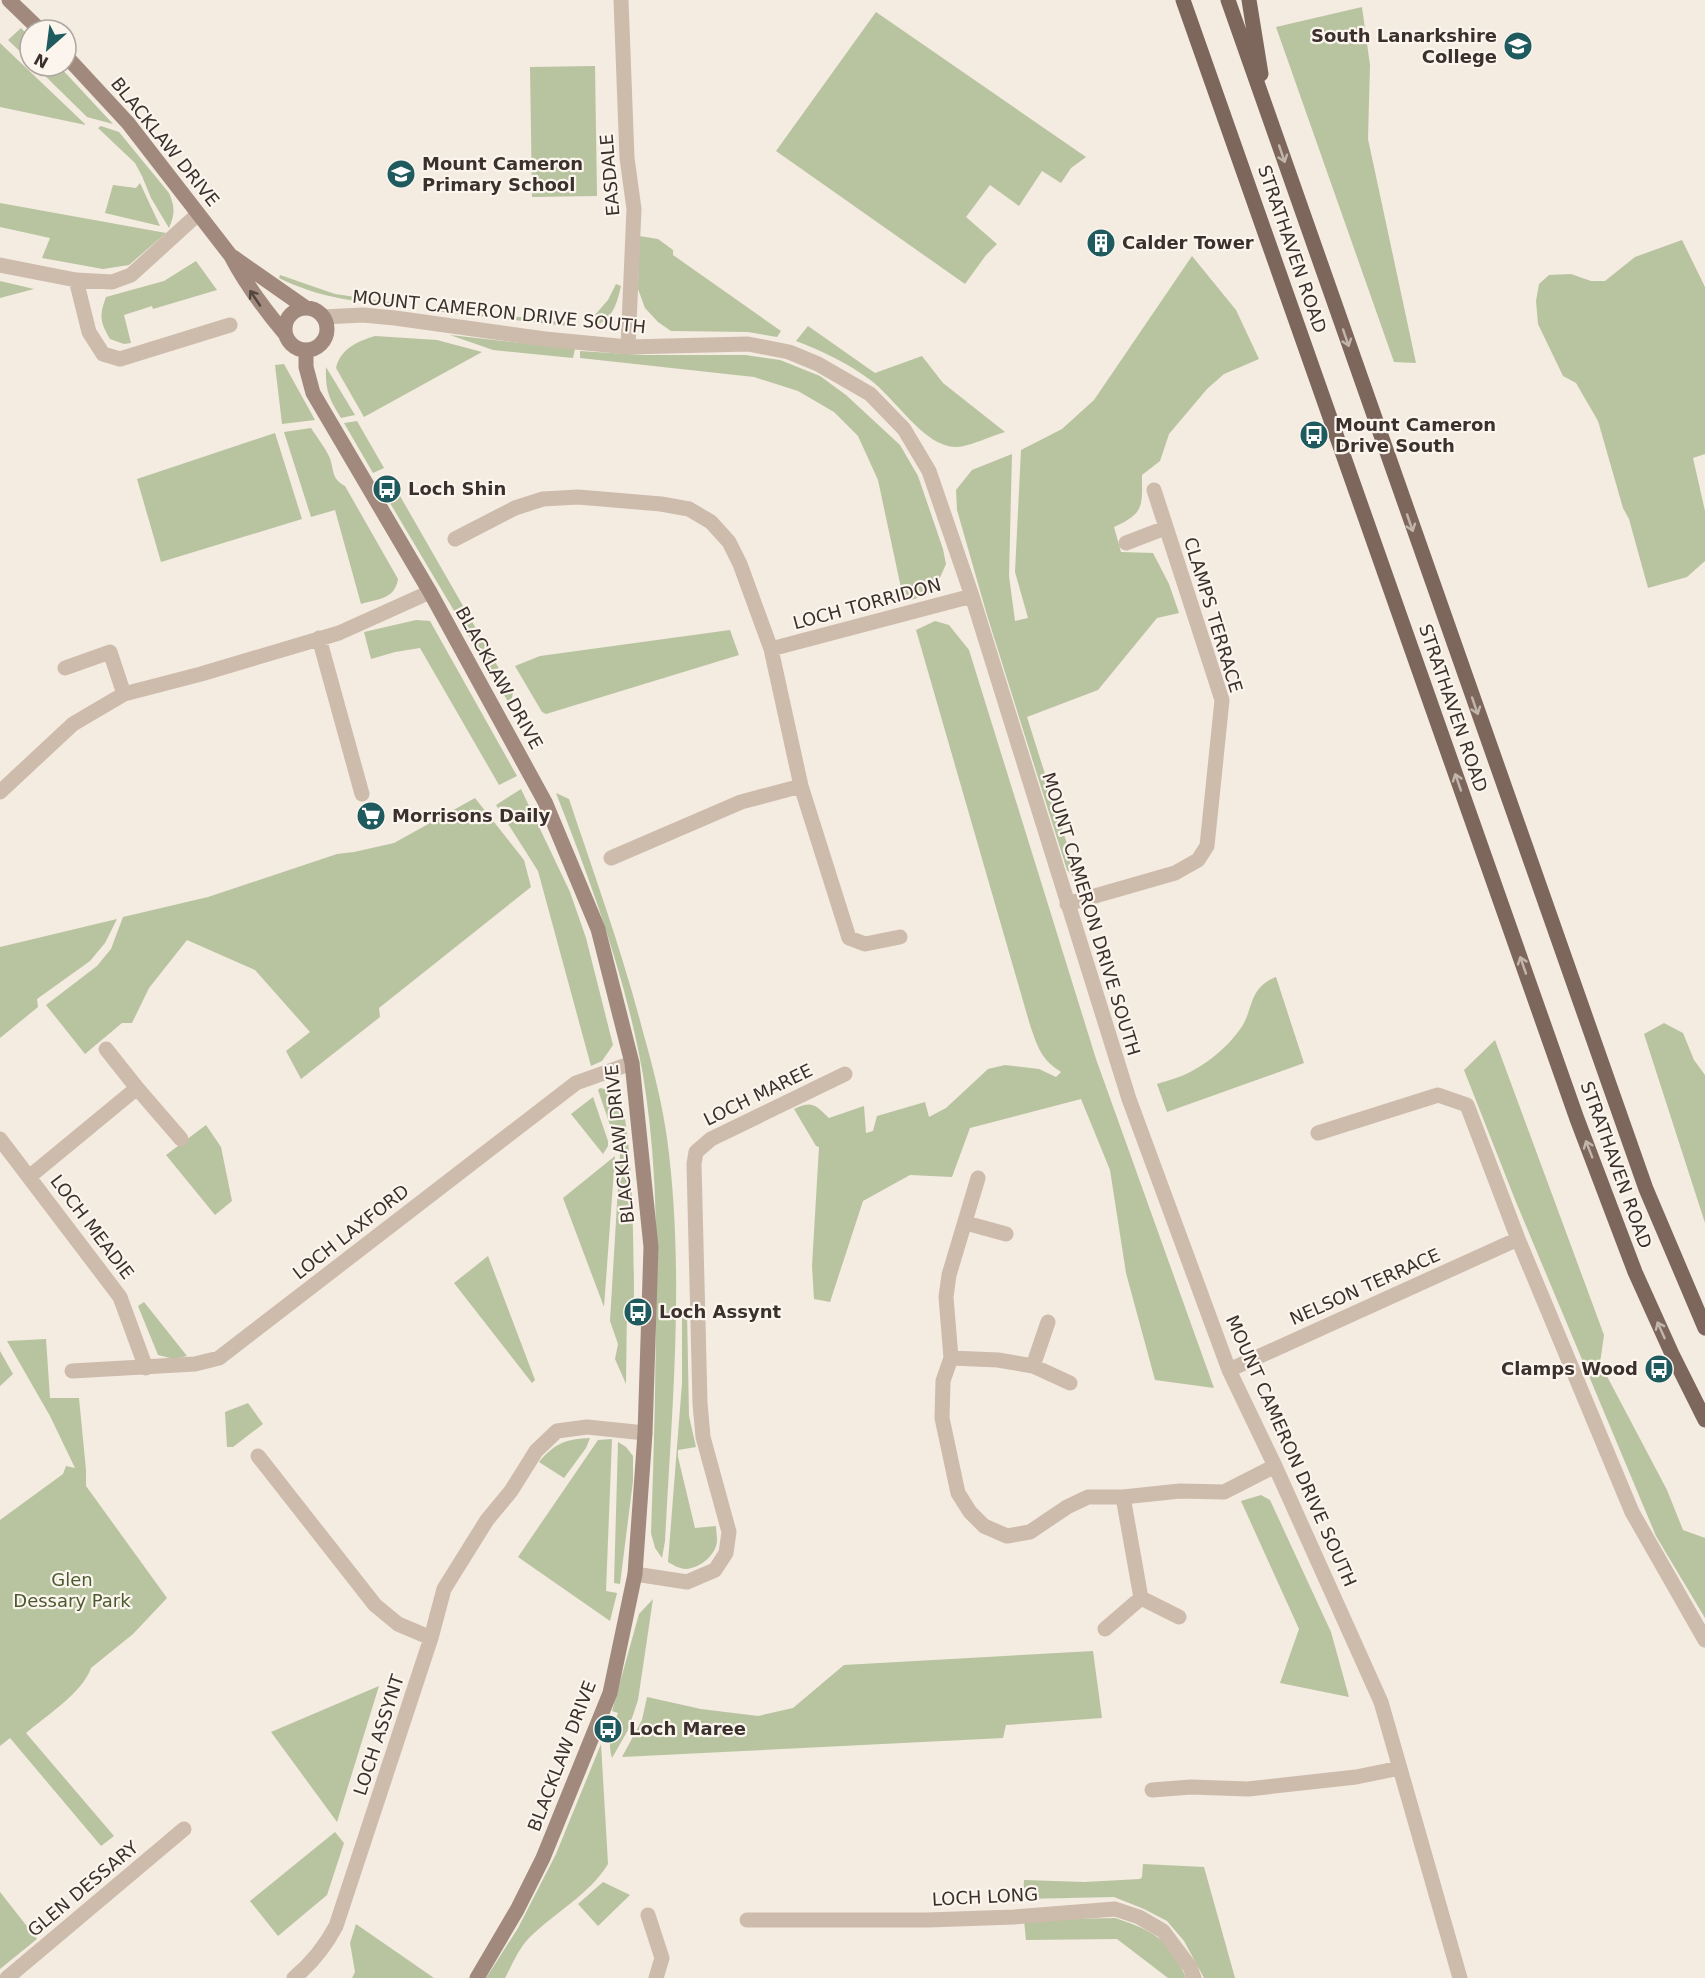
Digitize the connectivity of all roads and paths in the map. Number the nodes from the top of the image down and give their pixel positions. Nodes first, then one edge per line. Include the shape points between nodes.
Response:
1 (9, 0) edge
2 (621, 0) edge
3 (1183, 0) edge
4 (1228, 0) edge
5 (1249, 0) edge
6 (28, 18) edge
7 (78, 69) edge
8 (1268, 114) junction
9 (198, 213) junction
10 (231, 256) junction
11 (0, 265) edge
12 (76, 280) junction
13 (306, 308) junction
14 (323, 317) junction
15 (230, 325) dead end
16 (286, 336) junction
17 (628, 347) junction
18 (306, 350) junction
19 (1154, 490) dead end
20 (1165, 528) junction
21 (455, 539) dead end
22 (1126, 543) dead end
23 (430, 592) junction
24 (972, 596) junction
25 (319, 638) junction
26 (771, 649) junction
27 (65, 668) dead end
28 (124, 694) junction
29 (801, 786) junction
30 (0, 792) edge
31 (362, 794) dead end
32 (610, 858) dead end
33 (1067, 904) junction
34 (900, 937) dead end
35 (106, 1049) dead end
36 (632, 1063) junction
37 (845, 1074) dead end
38 (137, 1088) junction
39 (1318, 1133) dead end
40 (0, 1139) edge
41 (181, 1139) dead end
42 (29, 1177) junction
43 (978, 1179) dead end
44 (966, 1223) junction
45 (1006, 1234) dead end
46 (1518, 1239) junction
47 (1048, 1322) dead end
48 (1705, 1328) edge
49 (951, 1358) junction
50 (1033, 1366) junction
51 (146, 1368) junction
52 (1229, 1370) junction
53 (72, 1371) dead end
54 (1070, 1383) dead end
55 (1705, 1420) edge
56 (645, 1433) junction
57 (258, 1456) dead end
58 (1275, 1466) junction
59 (1123, 1497) junction
60 (635, 1574) junction
61 (1141, 1598) junction
62 (1179, 1617) dead end
63 (1105, 1629) dead end
64 (431, 1638) junction
65 (1705, 1640) edge
66 (1400, 1768) junction
67 (1152, 1790) dead end
68 (184, 1829) dead end
69 (648, 1916) dead end
70 (747, 1920) dead end
71 (7, 1978) edge
72 (294, 1978) edge
73 (477, 1978) edge
74 (656, 1978) edge
75 (1194, 1978) edge
76 (1460, 1978) edge

1 - 6 street
2 - 17 street, EASDALE via 627,158 634,209
55 -> 3 main road, STRATHAVEN ROAD via 1635,1272 1577,1119
4 - 8 main road, STRATHAVEN ROAD
5 - 8 main road
7 - 9 street, BLACKLAW DRIVE via 128,123
8 -> 48 main road, STRATHAVEN ROAD via 1646,1189
9 - 10 street, BLACKLAW DRIVE
9 - 12 street via 131,275 112,282
10 - 13 street, BLACKLAW DRIVE
16 -> 10 street, BLACKLAW DRIVE via 242,278
11 - 12 street
12 - 15 street via 89,332 103,354 120,359
13 - 14 street
13 - 16 street via 289,317
14 - 17 street, MOUNT CAMERON DRIVE SOUTH via 395,318
14 - 18 street via 325,338 314,349
16 - 18 street via 294,346
17 - 24 street, MOUNT CAMERON DRIVE SOUTH via 748,344 789,352 870,394 904,429 929,471
18 - 23 street, BLACKLAW DRIVE via 313,393
19 - 20 street, CLAMPS TERRACE
20 - 22 street, CLAMPS TERRACE
20 - 33 street, CLAMPS TERRACE via 1222,700 1207,846 1198,860 1175,873
21 - 26 street via 515,508 543,499 578,497 688,509 711,522 729,542
23 - 25 street via 339,633
23 - 36 street, BLACKLAW DRIVE via 545,802 598,929
24 - 26 street, LOCH TORRIDON
24 - 33 street, MOUNT CAMERON DRIVE SOUTH
25 - 28 street
25 - 31 street
26 - 29 street
27 - 28 street via 110,652
28 - 30 street via 73,724
29 - 32 street via 741,802
29 - 34 street via 849,938 865,944
33 - 52 street, MOUNT CAMERON DRIVE SOUTH via 1129,1099
35 - 38 street
36 - 51 street, LOCH LAXFORD via 576,1083 219,1358
36 - 56 street, BLACKLAW DRIVE via 651,1247
37 - 60 street, LOCH MAREE via 711,1139 696,1152 701,1414 703,1437 729,1532 726,1553 715,1570 687,1582
38 - 41 street
38 - 42 street, LOCH MEADIE
39 - 46 street via 1438,1095 1467,1105
40 - 42 street, LOCH MEADIE
42 - 51 street, LOCH MEADIE via 120,1297
43 - 44 street
44 - 45 street
44 - 49 street via 946,1297
46 - 52 street, NELSON TERRACE
46 - 65 street via 1632,1512
47 - 50 street
49 - 50 street
49 - 59 street via 943,1381 942,1418 958,1493 984,1526 1007,1536 1030,1532 1088,1497
50 - 54 street
51 - 53 street, LOCH LAXFORD
52 - 58 street, MOUNT CAMERON DRIVE SOUTH
56 - 60 street, BLACKLAW DRIVE
56 - 64 street, LOCH ASSYNT via 587,1427 557,1431 536,1451 444,1589
57 - 64 street via 375,1605 398,1624
58 - 59 street via 1224,1492 1180,1491
58 - 66 street, MOUNT CAMERON DRIVE SOUTH via 1381,1701
59 - 61 street
60 - 73 street, BLACKLAW DRIVE via 610,1693 543,1858
61 - 62 street
61 - 63 street
64 - 72 street, LOCH ASSYNT via 336,1926 311,1964
66 - 67 street via 1248,1789
66 - 76 street, MOUNT CAMERON DRIVE SOUTH
68 - 71 street, GLEN DESSARY
69 - 74 street via 662,1958
70 - 75 street, LOCH LONG via 928,1920 1115,1909 1163,1930 1190,1966

